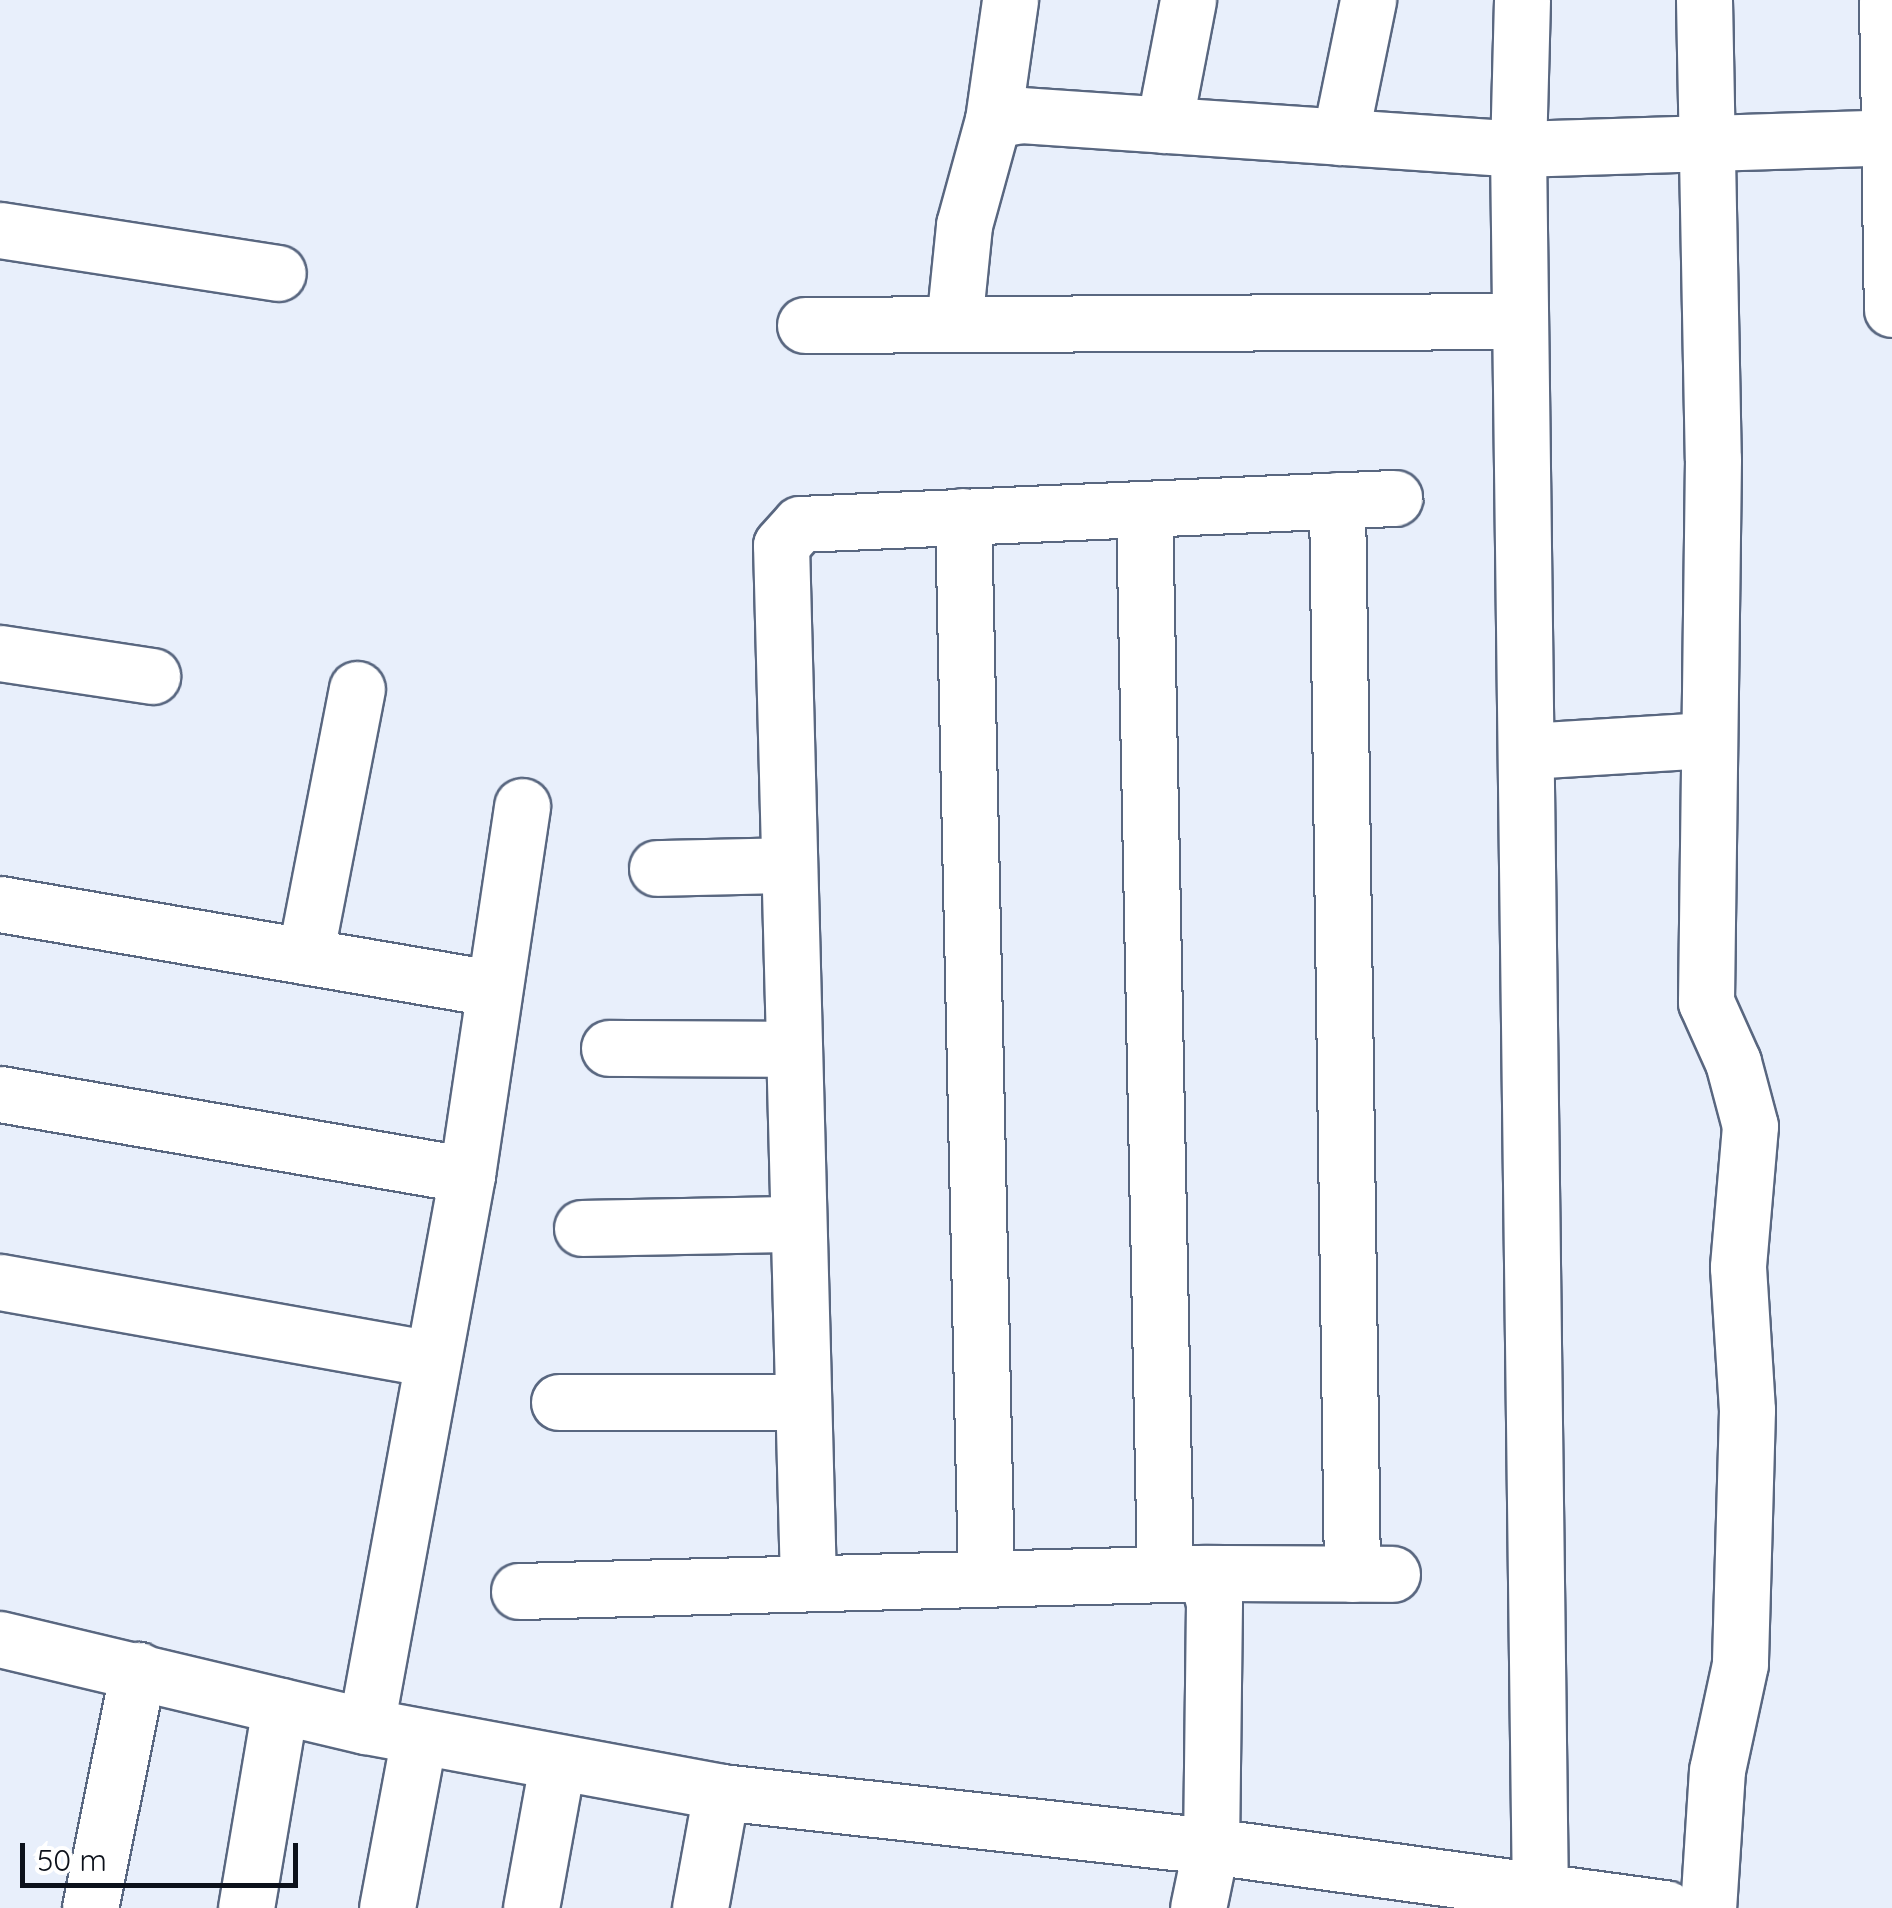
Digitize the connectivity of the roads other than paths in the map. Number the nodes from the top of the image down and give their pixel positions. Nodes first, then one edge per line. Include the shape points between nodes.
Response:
1 (1010, 0) edge
2 (1188, 0) edge
3 (1368, 0) edge
4 (1522, 0) edge
5 (1704, 0) edge
6 (1887, 0) edge
7 (993, 120) junction
8 (1164, 124) junction
9 (1340, 137) junction
10 (1891, 137) edge
11 (1706, 145) junction
12 (1518, 149) junction
13 (0, 230) edge
14 (278, 273) dead end
15 (1892, 309) edge
16 (1520, 321) junction
17 (954, 324) junction
18 (805, 325) dead end
19 (1394, 498) dead end
20 (1337, 500) junction
21 (1144, 509) junction
22 (963, 516) junction
23 (0, 652) edge
24 (152, 676) dead end
25 (357, 689) dead end
26 (1708, 740) junction
27 (1527, 752) junction
28 (522, 806) dead end
29 (789, 865) junction
30 (658, 868) dead end
31 (0, 904) edge
32 (305, 956) junction
33 (491, 988) junction
34 (608, 1048) dead end
35 (794, 1049) junction
36 (0, 1094) edge
37 (467, 1175) junction
38 (798, 1224) junction
39 (582, 1228) dead end
40 (0, 1282) edge
41 (432, 1359) junction
42 (558, 1402) dead end
43 (803, 1402) junction
44 (1186, 1572) junction
45 (986, 1576) junction
46 (808, 1582) junction
47 (519, 1591) dead end
48 (0, 1639) edge
49 (138, 1670) junction
50 (280, 1706) junction
51 (366, 1726) junction
52 (419, 1737) junction
53 (557, 1765) junction
54 (721, 1792) junction
55 (1210, 1846) junction
56 (1351, 1887) edge
57 (1509, 1894) edge
58 (1648, 1907) edge
59 (90, 1908) edge
60 (246, 1908) edge
61 (387, 1908) edge
62 (531, 1908) edge
63 (700, 1908) edge
64 (1198, 1908) edge
65 (1708, 1908) edge

1 - 7 street
2 - 8 street
3 - 9 street
4 - 12 street
5 - 11 street
6 - 10 street
7 - 8 street via 1021,115
7 - 17 street via 964,225
8 - 9 street
9 - 12 street
10 - 11 street
10 - 15 street
11 - 12 street
11 - 26 street via 1713,439
12 - 16 street
13 - 14 street
16 - 17 street
16 - 27 street
17 - 18 street
19 - 20 street
20 - 21 street
20 - 44 street via 1372,1574
21 - 22 street
21 - 44 street
22 - 29 street via 800,524 781,545
22 - 45 street
23 - 24 street
25 - 32 street
26 - 27 street
26 - 65 street via 1706,1002 1733,1062 1750,1126 1738,1267 1747,1410 1740,1664 1717,1770
27 - 57 street
28 - 33 street
29 - 30 street
29 - 35 street
31 - 32 street
32 - 33 street
33 - 37 street
34 - 35 street
35 - 38 street
36 - 37 street
37 - 41 street
38 - 39 street
38 - 43 street
40 - 41 street
41 - 51 street
42 - 43 street
43 - 46 street
44 - 45 street
44 - 55 street via 1214,1603
45 - 46 street
46 - 47 street
48 - 49 street
49 - 50 street
49 - 59 street
50 - 51 street
50 - 60 street
51 - 52 street
52 - 53 street
52 - 61 street
53 - 54 street
53 - 62 street
54 - 55 street
54 - 63 street
55 - 56 street
55 - 64 street
56 - 57 street
57 - 58 street

